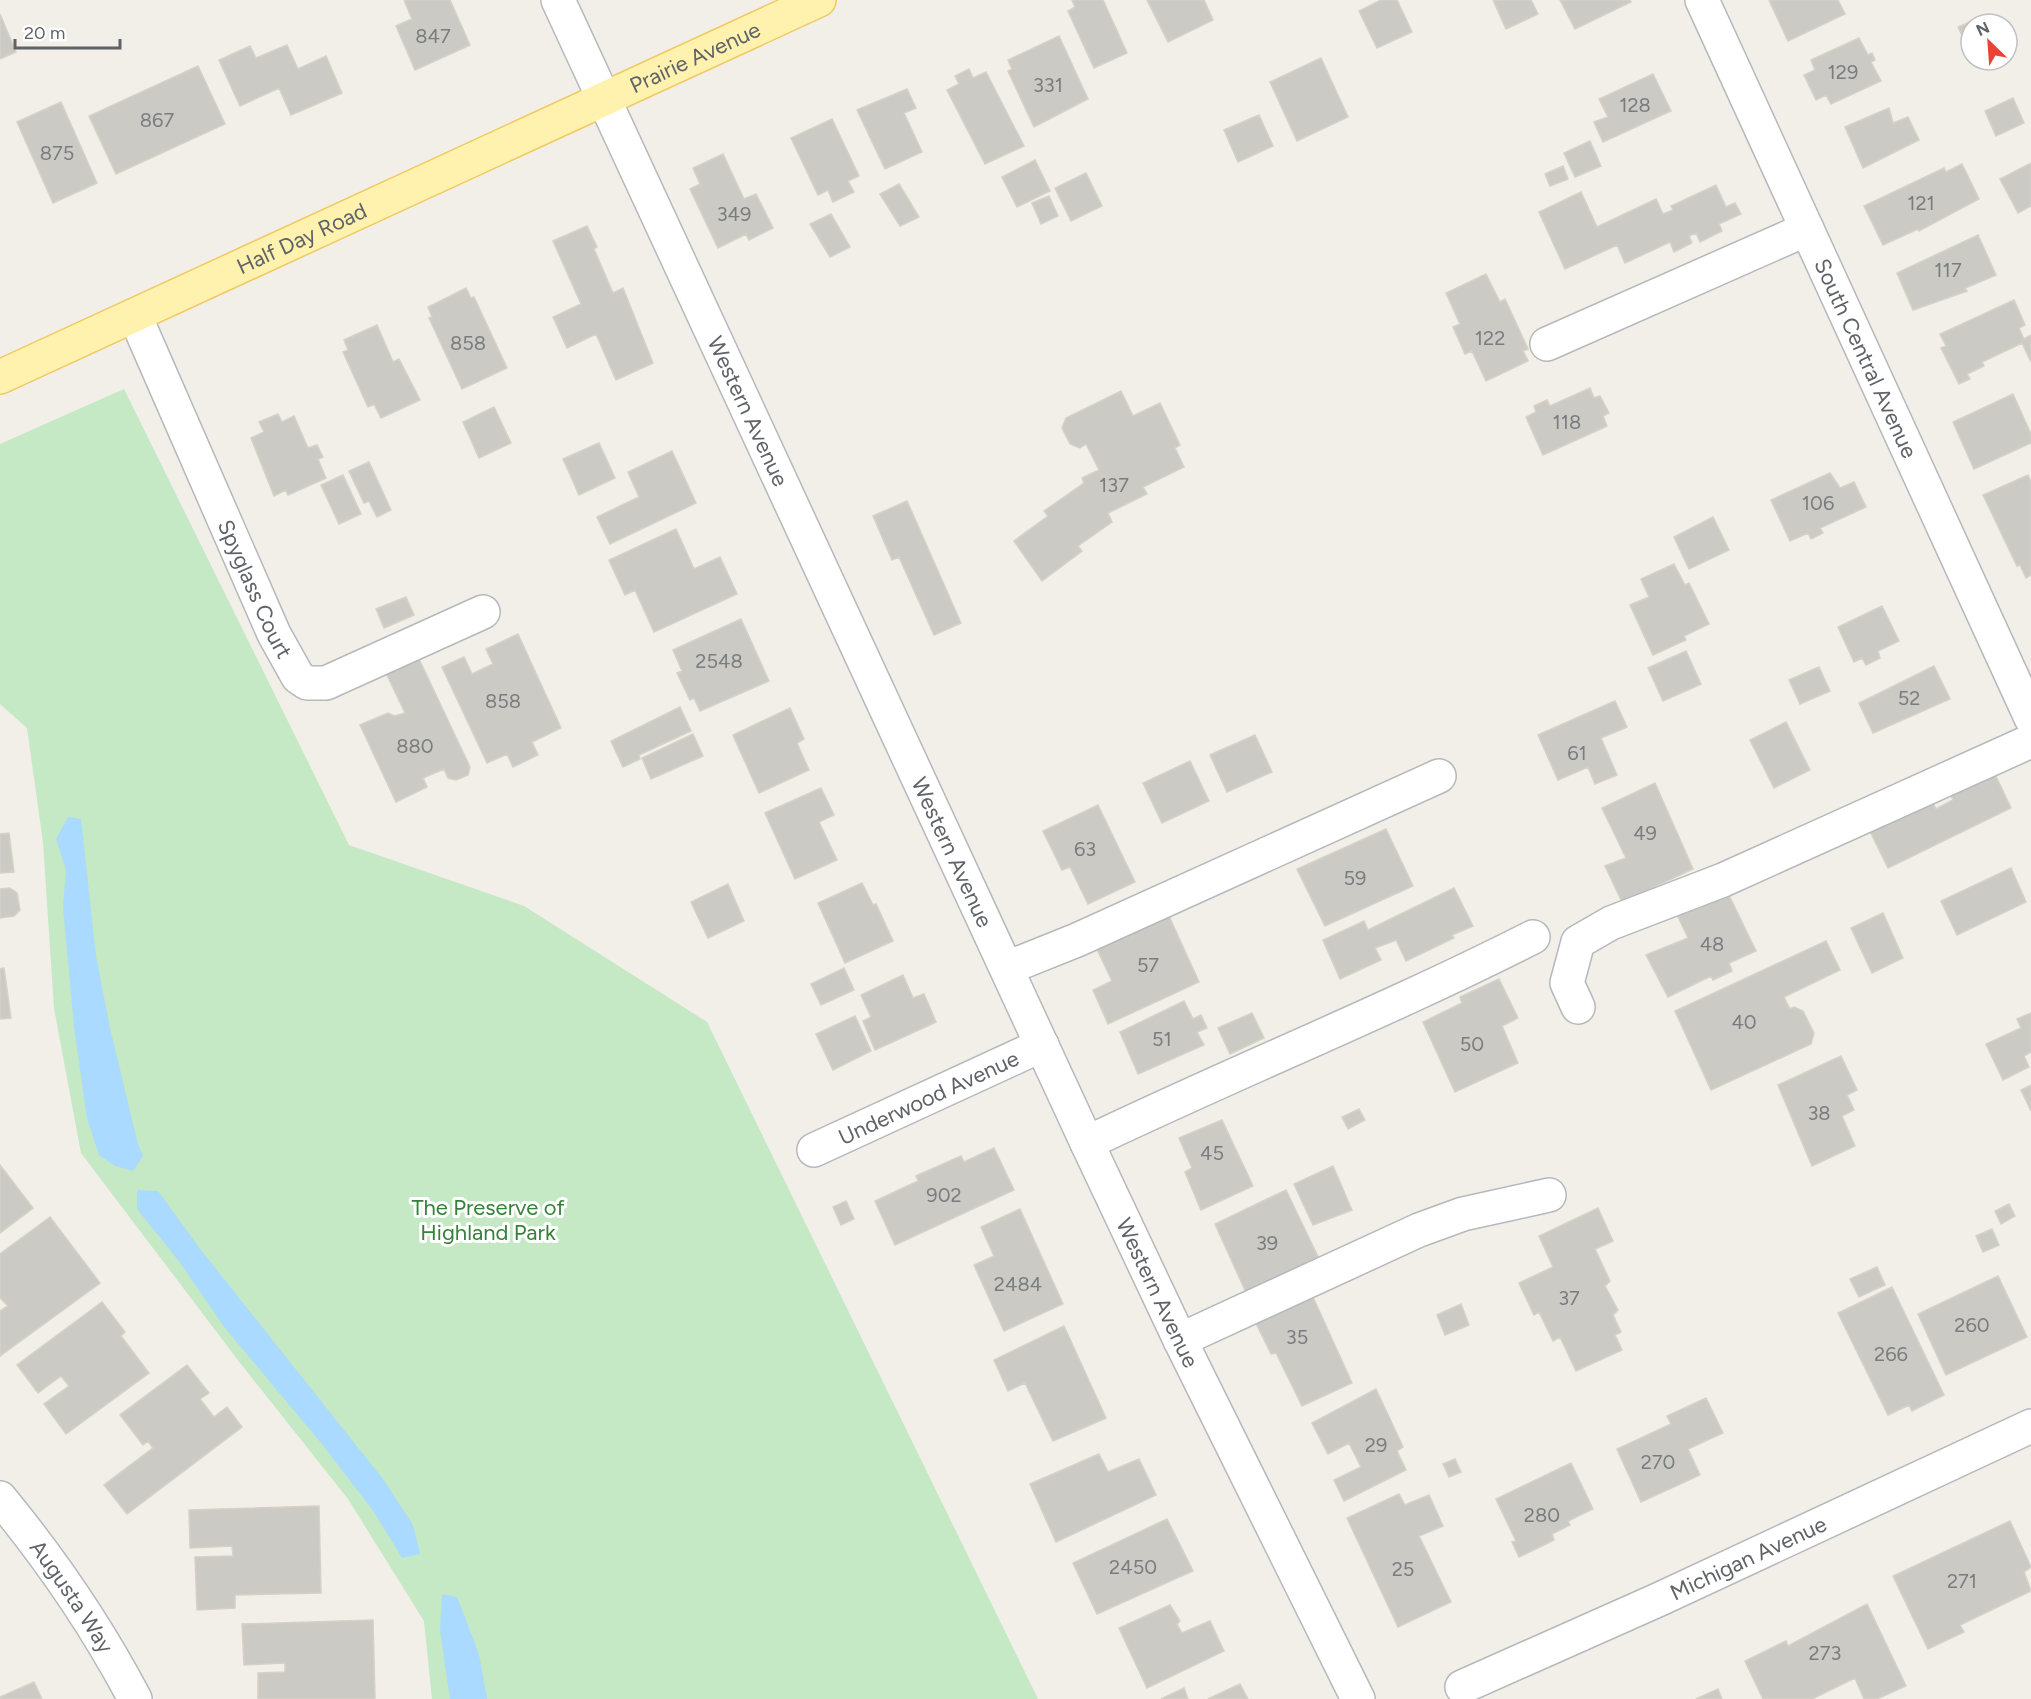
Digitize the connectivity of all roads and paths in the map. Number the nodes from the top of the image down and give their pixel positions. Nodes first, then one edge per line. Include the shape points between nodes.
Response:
1 (558, 0) edge
2 (819, 0) edge
3 (1702, 0) edge
4 (604, 100) junction
5 (1807, 230) junction
6 (135, 316) junction
7 (1547, 344) dead end
8 (0, 377) edge
9 (483, 612) dead end
10 (2019, 659) edge
11 (2031, 717) edge
12 (2031, 741) edge
13 (1439, 776) dead end
14 (1533, 937) dead end
15 (1007, 968) junction
16 (1578, 1007) dead end
17 (1042, 1045) junction
18 (1087, 1143) junction
19 (814, 1150) dead end
20 (1549, 1195) dead end
21 (1180, 1340) junction
22 (2031, 1426) edge
23 (0, 1498) edge
24 (1462, 1687) dead end
25 (135, 1699) edge
26 (1358, 1699) edge

1 - 4 street, Western Avenue
2 - 4 main road, Prairie Avenue
3 - 5 street, South Central Avenue
4 - 6 main road, Half Day Road
4 - 15 street, Western Avenue
5 - 7 street
5 - 10 street, South Central Avenue
6 - 8 main road, Half Day Road
6 - 9 street, Spyglass Court via 274,634 298,677 307,683 326,683
10 - 11 street, South Central Avenue
12 - 16 street via 1724,880 1611,923 1578,942 1567,983
13 - 15 street
14 - 18 street via 1439,985 1184,1096
15 - 17 street, Western Avenue
17 - 18 street, Western Avenue
17 - 19 street, Underwood Avenue
18 - 21 street, Western Avenue
20 - 21 street via 1463,1214 1419,1230
21 - 26 street, Western Avenue
22 - 24 street, Michigan Avenue
23 - 25 street, Augusta Way via 71,1590

